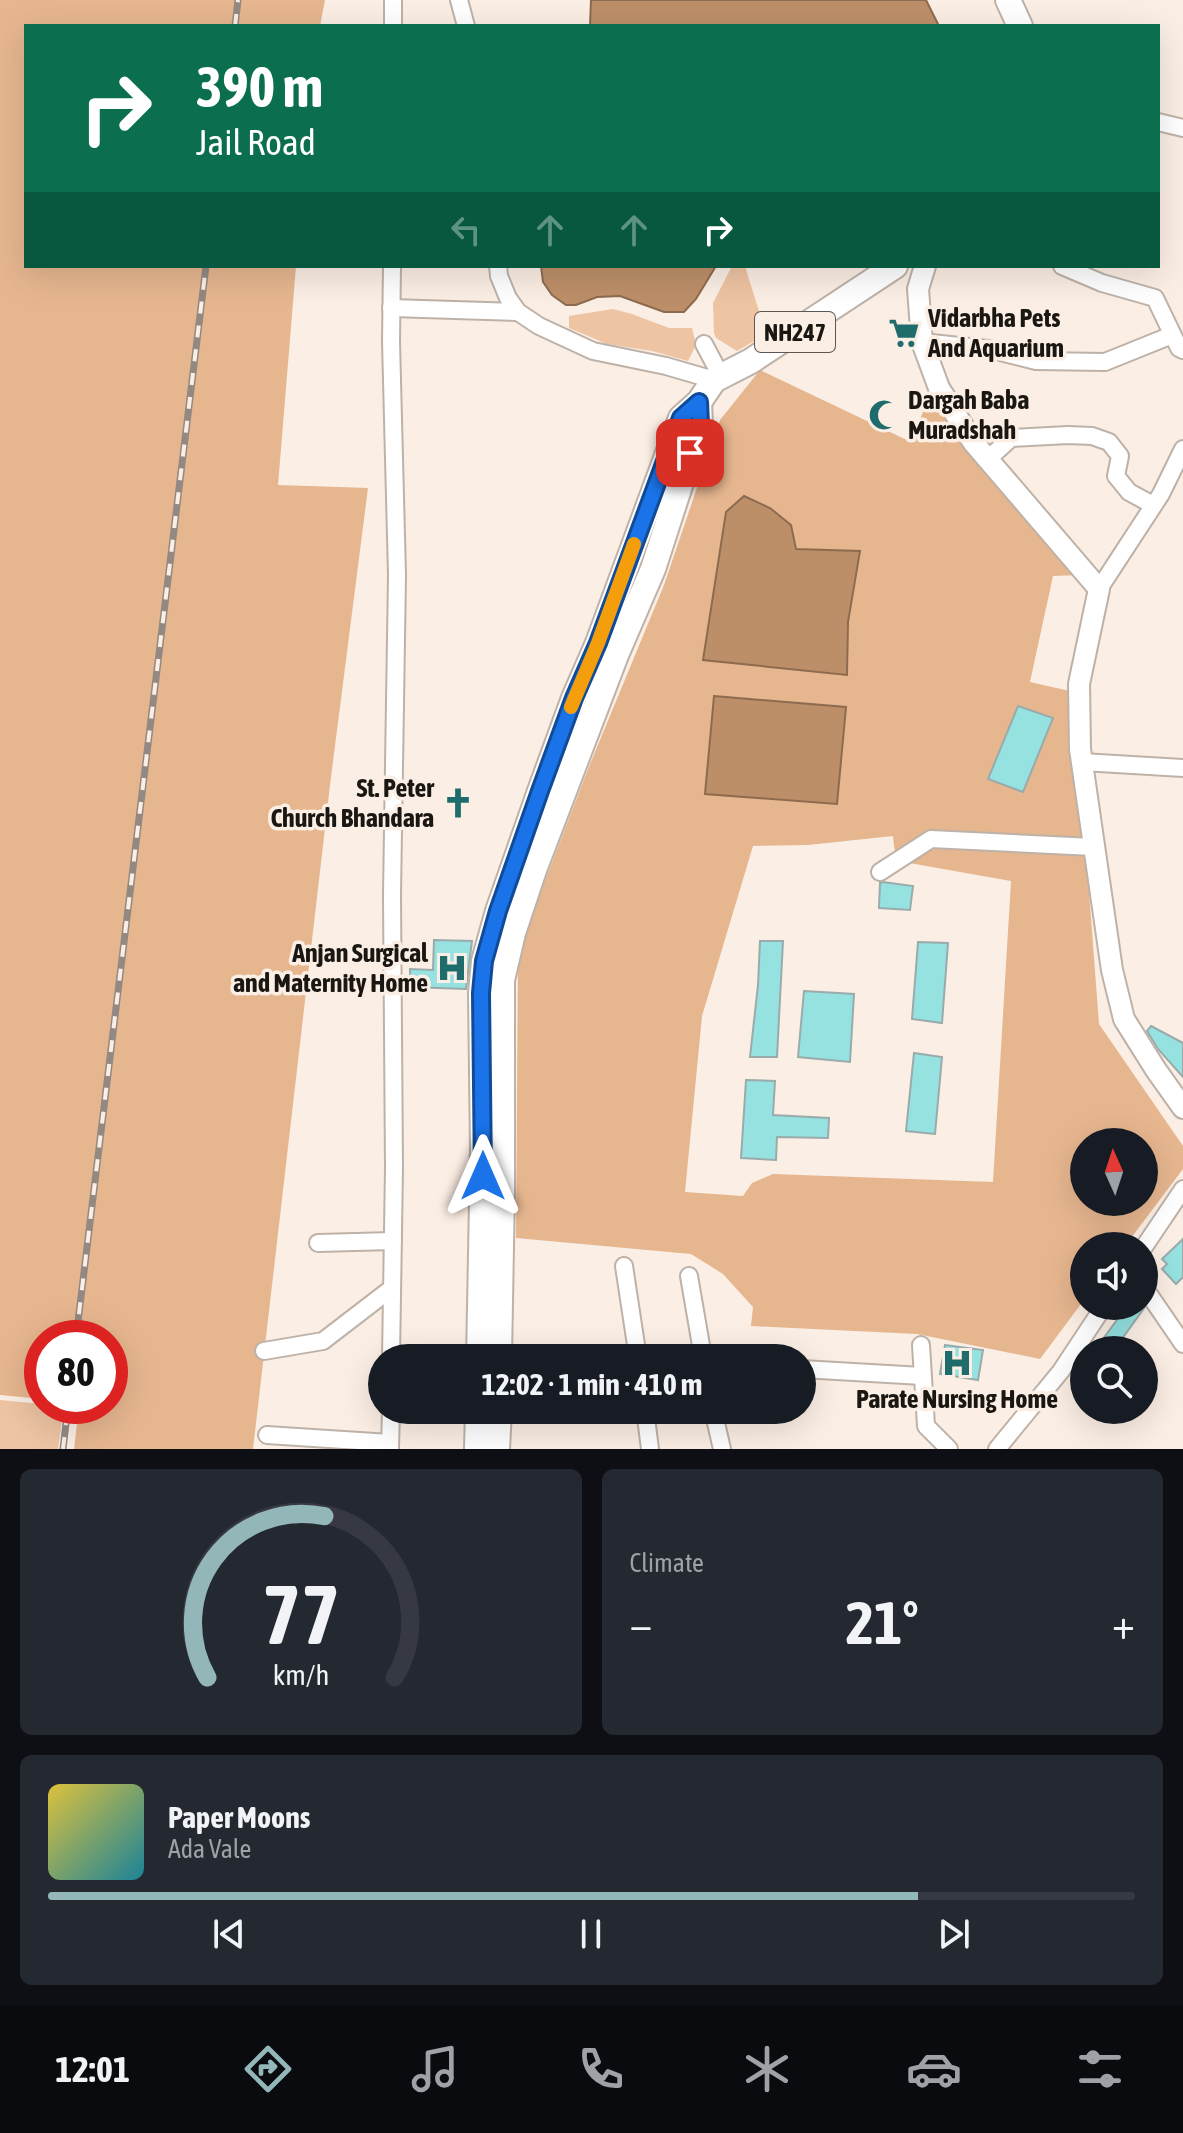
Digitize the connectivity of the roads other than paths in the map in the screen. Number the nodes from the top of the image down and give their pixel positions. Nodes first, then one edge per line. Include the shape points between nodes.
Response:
1 (393, 0) edge
2 (459, 0) edge
3 (1008, 0) edge
4 (393, 24) edge
5 (465, 24) edge
6 (1019, 24) edge
7 (1160, 122) edge
8 (1183, 128) edge
9 (392, 268) edge
10 (498, 268) edge
11 (892, 268) edge
12 (924, 268) edge
13 (1067, 268) edge
14 (391, 308) junction
15 (518, 312) junction
16 (1172, 335) junction
17 (922, 342) junction
18 (704, 344) dead end
19 (1183, 350) edge
20 (718, 378) junction
21 (699, 402) junction
22 (1183, 449) edge
23 (988, 459) junction
24 (1153, 505) junction
25 (1099, 589) junction
26 (1082, 762) junction
27 (1183, 768) edge
28 (1093, 847) junction
29 (880, 872) dead end
30 (1183, 1108) edge
31 (1183, 1189) edge
32 (1154, 1232) edge
33 (393, 1241) junction
34 (318, 1243) dead end
35 (624, 1266) dead end
36 (689, 1276) dead end
37 (392, 1288) junction
38 (1158, 1307) edge
39 (1095, 1320) edge
40 (391, 1344) edge
41 (479, 1344) edge
42 (499, 1344) edge
43 (636, 1344) edge
44 (702, 1344) edge
45 (1183, 1344) edge
46 (921, 1345) dead end
47 (264, 1351) dead end
48 (816, 1370) edge
49 (922, 1376) junction
50 (391, 1424) edge
51 (478, 1424) edge
52 (498, 1424) edge
53 (647, 1424) edge
54 (716, 1424) edge
55 (267, 1435) dead end
56 (390, 1446) edge
57 (477, 1449) edge
58 (497, 1449) edge
59 (650, 1449) edge
60 (722, 1449) edge
61 (949, 1449) edge
62 (997, 1449) edge

1 - 4 street
2 - 5 street
3 - 6 highway
7 - 8 street
9 - 14 street
10 - 15 street
11 - 20 highway, NH247
12 - 17 main road via 918,289
13 - 16 street via 1155,298
14 - 15 street
14 - 33 street via 397,575
15 - 20 street via 593,351
16 - 17 street via 1105,362 1036,361
16 - 19 street
17 - 23 main road via 939,388
18 - 20 street
20 - 21 highway, NH247
21 - 41 highway, NH247 via 681,418 540,791 484,961
21 - 42 highway, NH247 via 700,424 653,569 534,870 502,980
22 - 24 street
23 - 24 street via 1011,438 1092,436 1109,442 1120,456 1116,476 1129,492
23 - 25 main road
24 - 25 street
25 - 26 main road via 1079,684
26 - 27 street
26 - 28 main road
28 - 29 street via 931,839
28 - 30 main road via 1124,1019
31 - 32 street
33 - 34 street
33 - 37 street
35 - 43 street
36 - 44 street
37 - 40 street
37 - 47 street via 323,1341
38 - 45 street
39 - 62 street
46 - 49 street
48 - 49 street
49 - 61 street via 926,1426
50 - 56 street
51 - 57 highway
52 - 58 highway
53 - 59 street
54 - 60 street
55 - 56 street

